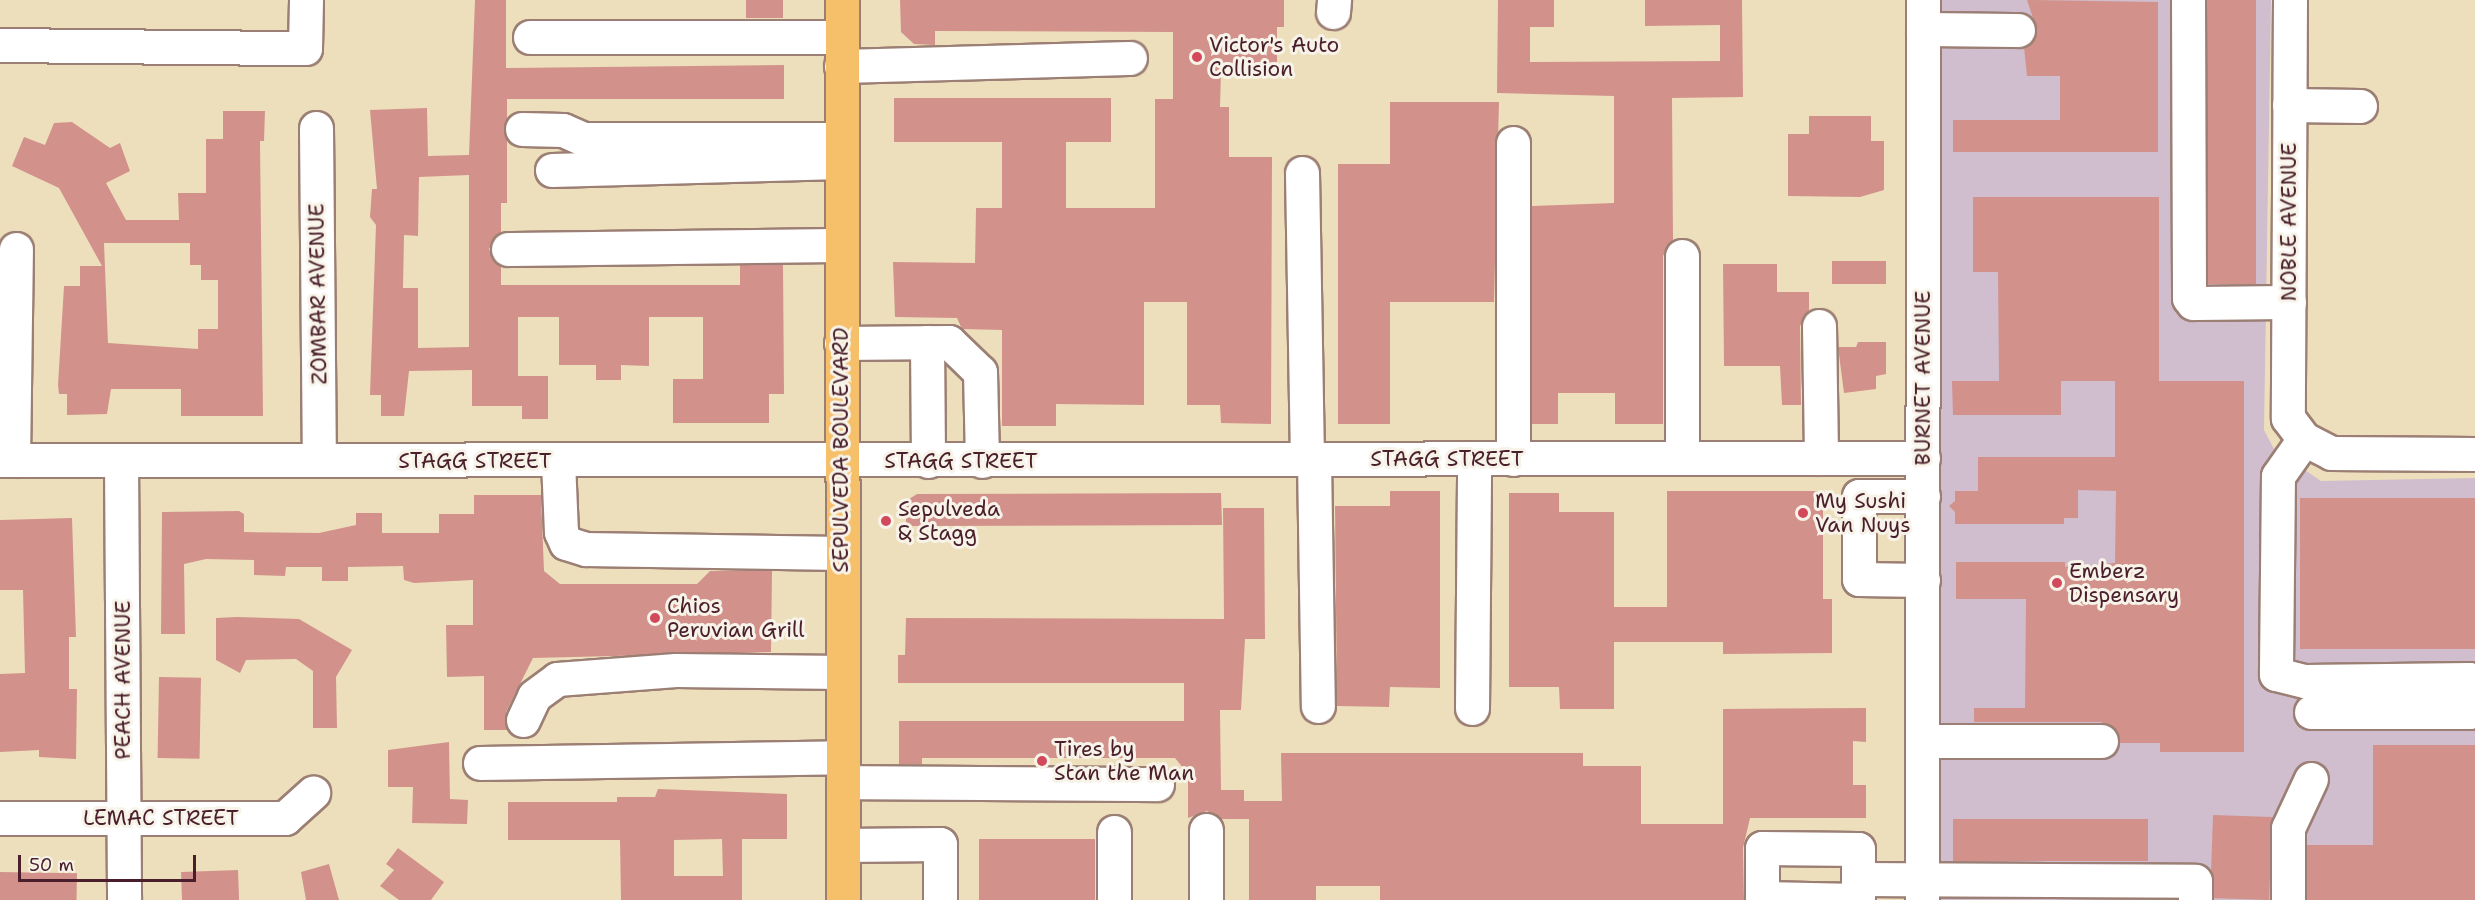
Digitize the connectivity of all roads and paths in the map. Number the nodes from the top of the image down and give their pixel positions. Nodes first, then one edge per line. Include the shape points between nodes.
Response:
1 (306, 0) edge
2 (842, 0) edge
3 (2188, 0) edge
4 (2290, 0) edge
5 (1923, 14) edge
6 (2018, 30) dead end
7 (530, 38) dead end
8 (0, 45) edge
9 (841, 51) junction
10 (1130, 58) dead end
11 (2289, 105) junction
12 (2360, 106) dead end
13 (316, 128) dead end
14 (522, 129) dead end
15 (1513, 143) dead end
16 (840, 150) junction
17 (552, 170) dead end
18 (1302, 173) dead end
19 (840, 245) junction
20 (16, 249) dead end
21 (508, 249) dead end
22 (1682, 256) dead end
23 (2289, 302) junction
24 (1819, 326) dead end
25 (927, 342) junction
26 (841, 343) junction
27 (2304, 439) junction
28 (2475, 454) edge
29 (1682, 458) junction
30 (1821, 458) junction
31 (1923, 458) junction
32 (1474, 459) junction
33 (1513, 459) junction
34 (7, 460) edge
35 (121, 460) junction
36 (319, 460) junction
37 (1311, 460) junction
38 (558, 461) junction
39 (928, 461) junction
40 (982, 461) junction
41 (842, 462) junction
42 (1923, 496) junction
43 (842, 552) junction
44 (1923, 580) junction
45 (842, 672) junction
46 (1318, 706) dead end
47 (1472, 708) dead end
48 (2311, 712) dead end
49 (524, 720) dead end
50 (1923, 741) junction
51 (2101, 741) dead end
52 (480, 763) dead end
53 (843, 769) junction
54 (2311, 779) dead end
55 (1157, 784) dead end
56 (313, 793) dead end
57 (0, 818) edge
58 (124, 818) junction
59 (1206, 830) dead end
60 (1114, 832) dead end
61 (843, 845) junction
62 (1858, 879) dead end
63 (1922, 890) edge
64 (124, 900) edge
65 (843, 900) edge
66 (940, 900) edge
67 (1114, 900) edge
68 (1206, 900) edge
69 (2194, 900) edge
70 (2288, 900) edge

1 - 8 street via 305,48
2 - 9 main road, SEPULVEDA BOULEVARD
3 - 23 street via 2189,298 2193,303
4 - 11 street, NOBLE AVENUE
5 - 6 street
5 - 31 street, BURNET AVENUE
7 - 9 street
9 - 10 street
9 - 16 main road, SEPULVEDA BOULEVARD
11 - 12 street
11 - 23 street, NOBLE AVENUE
13 - 36 street, ZOMBAR AVENUE
14 - 16 street via 563,130 584,139
15 - 33 street
16 - 17 street
16 - 19 main road, SEPULVEDA BOULEVARD
18 - 37 street
19 - 21 street
19 - 26 main road, SEPULVEDA BOULEVARD
20 - 34 street
22 - 29 street
23 - 27 street, NOBLE AVENUE via 2288,418
24 - 30 street
25 - 26 street
25 - 39 street
25 - 40 street via 949,342 980,372
26 - 41 main road, SEPULVEDA BOULEVARD
27 - 28 street via 2331,453
27 - 48 street via 2278,476 2276,674 2305,681 2469,679 2469,712
29 - 30 street, STAGG STREET
29 - 33 street, STAGG STREET
30 - 31 street, STAGG STREET
31 - 42 street, BURNET AVENUE
32 - 33 street, STAGG STREET
32 - 37 street, STAGG STREET
32 - 47 street
34 - 35 street, STAGG STREET
35 - 36 street, STAGG STREET
35 - 58 street, PEACH AVENUE
36 - 38 street, STAGG STREET
37 - 40 street, STAGG STREET
37 - 46 street
38 - 41 street, STAGG STREET
38 - 43 street via 561,532 566,543 586,549
39 - 40 street, STAGG STREET
39 - 41 street, STAGG STREET
41 - 43 main road, SEPULVEDA BOULEVARD
42 - 44 street, BURNET AVENUE
42 - 44 street via 1859,496 1859,579
43 - 45 main road, SEPULVEDA BOULEVARD
44 - 50 street, BURNET AVENUE
45 - 49 street via 676,670 557,680 534,696
45 - 53 main road, SEPULVEDA BOULEVARD
50 - 51 street
50 - 63 street, BURNET AVENUE
52 - 53 street
53 - 55 street
53 - 61 main road, SEPULVEDA BOULEVARD
54 - 70 street via 2288,828
56 - 58 street, LEMAC STREET via 285,818
57 - 58 street, LEMAC STREET
58 - 64 street, PEACH AVENUE
59 - 68 street
60 - 67 street
61 - 65 main road, SEPULVEDA BOULEVARD
61 - 66 street via 940,844
62 - 63 street
63 - 69 street via 2195,881

